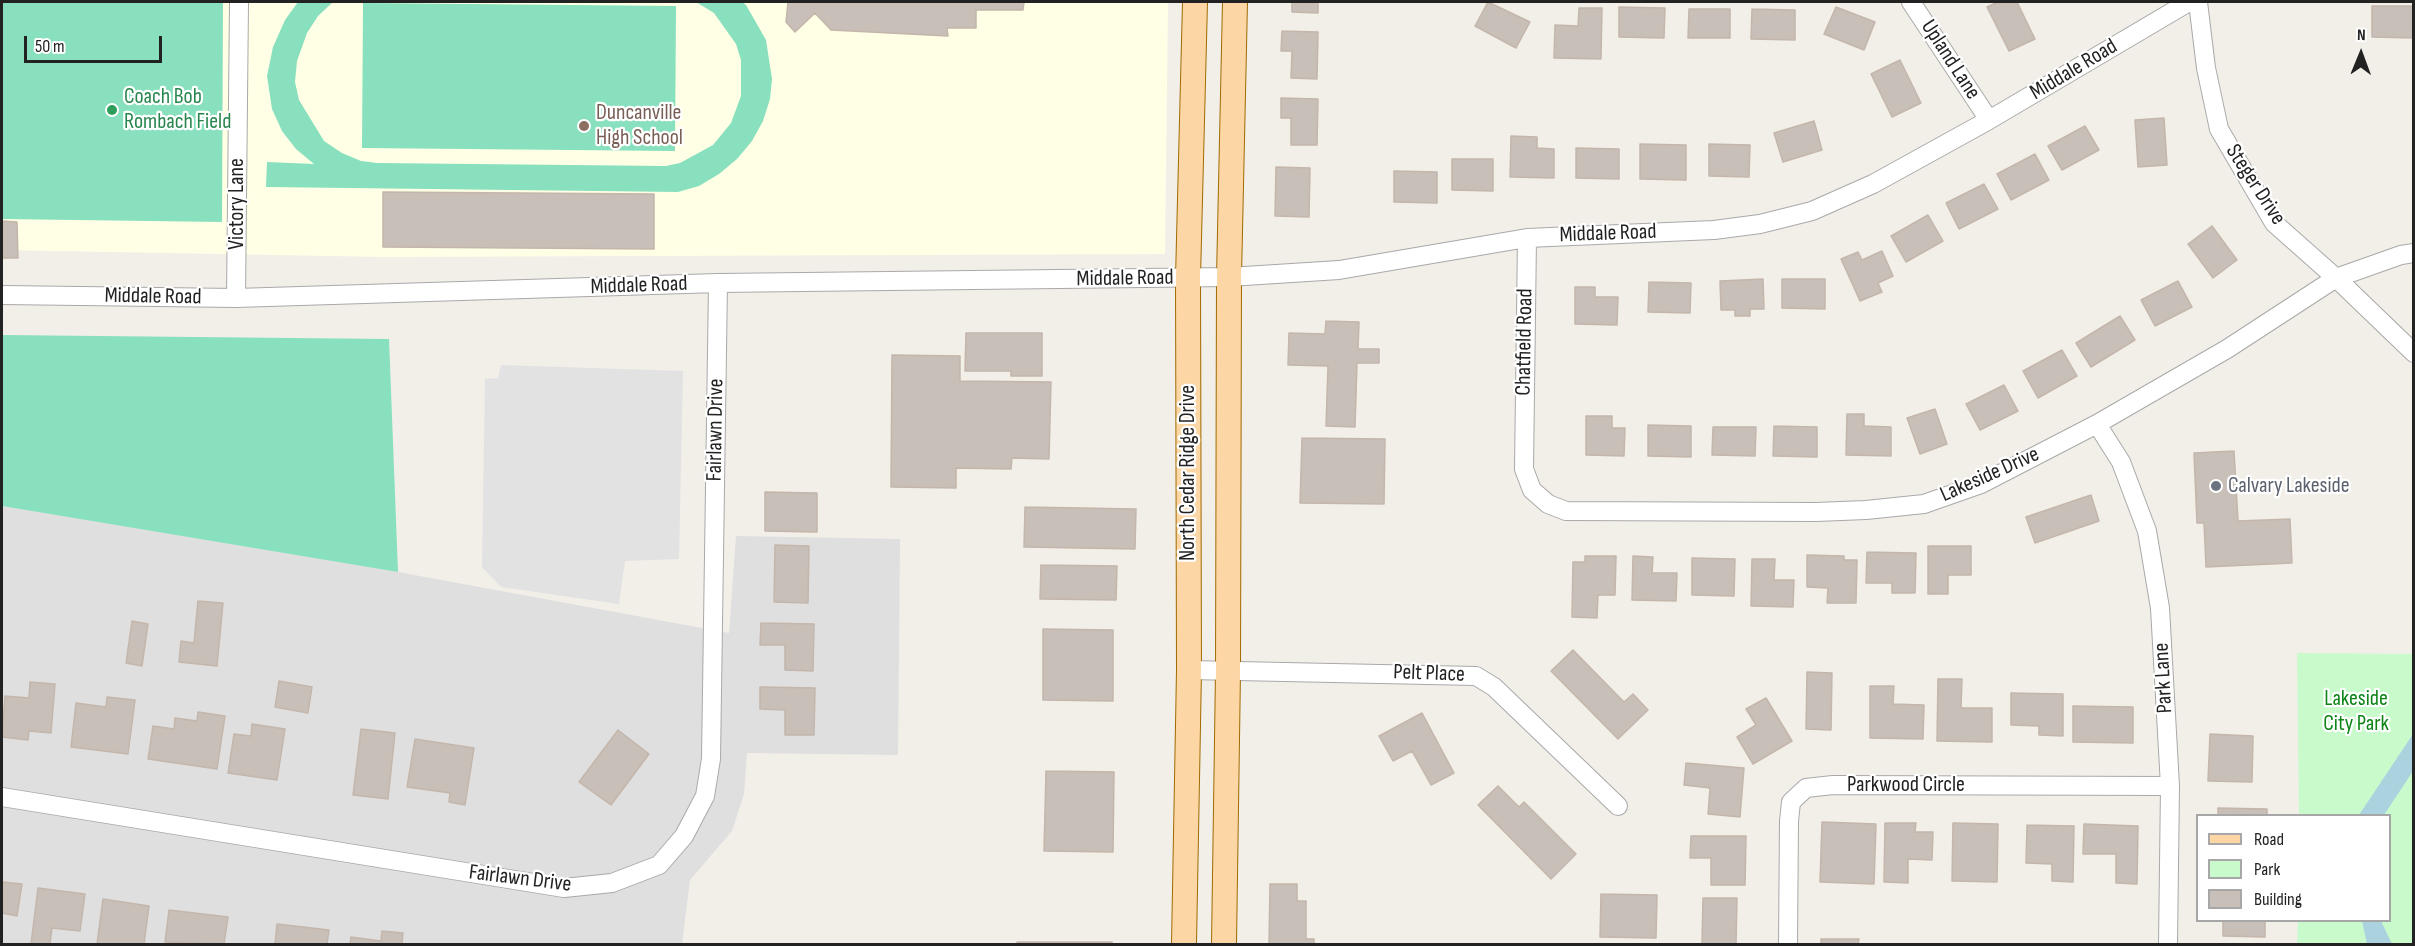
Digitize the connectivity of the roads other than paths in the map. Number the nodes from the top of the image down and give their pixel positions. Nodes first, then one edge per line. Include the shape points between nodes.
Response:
1 (239, 2) edge
2 (1194, 2) edge
3 (1235, 2) edge
4 (1911, 2) edge
5 (2189, 2) edge
6 (2198, 2) edge
7 (1989, 120) junction
8 (1527, 238) junction
9 (2414, 253) edge
10 (1188, 278) junction
11 (1229, 278) junction
12 (2336, 278) junction
13 (718, 283) junction
14 (2, 295) edge
15 (236, 298) junction
16 (2414, 353) edge
17 (2097, 424) junction
18 (1524, 445) joint
19 (1189, 670) junction
20 (1228, 671) junction
21 (2170, 786) junction
22 (2, 797) edge
23 (1618, 806) dead end
24 (1184, 945) edge
25 (1224, 945) edge
26 (1788, 945) edge
27 (2168, 945) edge

1 - 15 street, Victory Lane
2 - 10 main road, North Cedar Ridge Drive
3 - 11 main road, North Cedar Ridge Drive
4 - 7 street, Upland Lane
5 - 7 street, Middale Road
6 - 12 street, Steger Drive via 2219,129 2274,223
7 - 8 street, Middale Road via 1873,184 1812,211 1714,230
8 - 11 street, Middale Road via 1339,270
8 - 18 street, Chatfield Road
9 - 12 street, Lakeside Drive
10 - 11 street, Middale Road
10 - 13 street, Middale Road
10 - 19 main road, North Cedar Ridge Drive
11 - 20 main road, North Cedar Ridge Drive
12 - 16 street, Steger Drive
12 - 17 street, Lakeside Drive via 2227,349
13 - 15 street, Middale Road
13 - 22 street, Fairlawn Drive via 711,759 705,796 684,836 659,866 612,883 564,888
14 - 15 street, Middale Road
17 - 18 street, Lakeside Drive via 1981,484 1923,504 1856,511 1566,510 1548,504 1532,490 1524,469
17 - 21 street, Park Lane via 2121,462 2147,531 2160,608
19 - 20 street, Pelt Place
19 - 24 main road, North Cedar Ridge Drive
20 - 23 street, Pelt Place via 1476,676 1494,687
20 - 25 main road, North Cedar Ridge Drive
21 - 26 street, Parkwood Circle via 1806,788 1791,802
21 - 27 street, Park Lane

